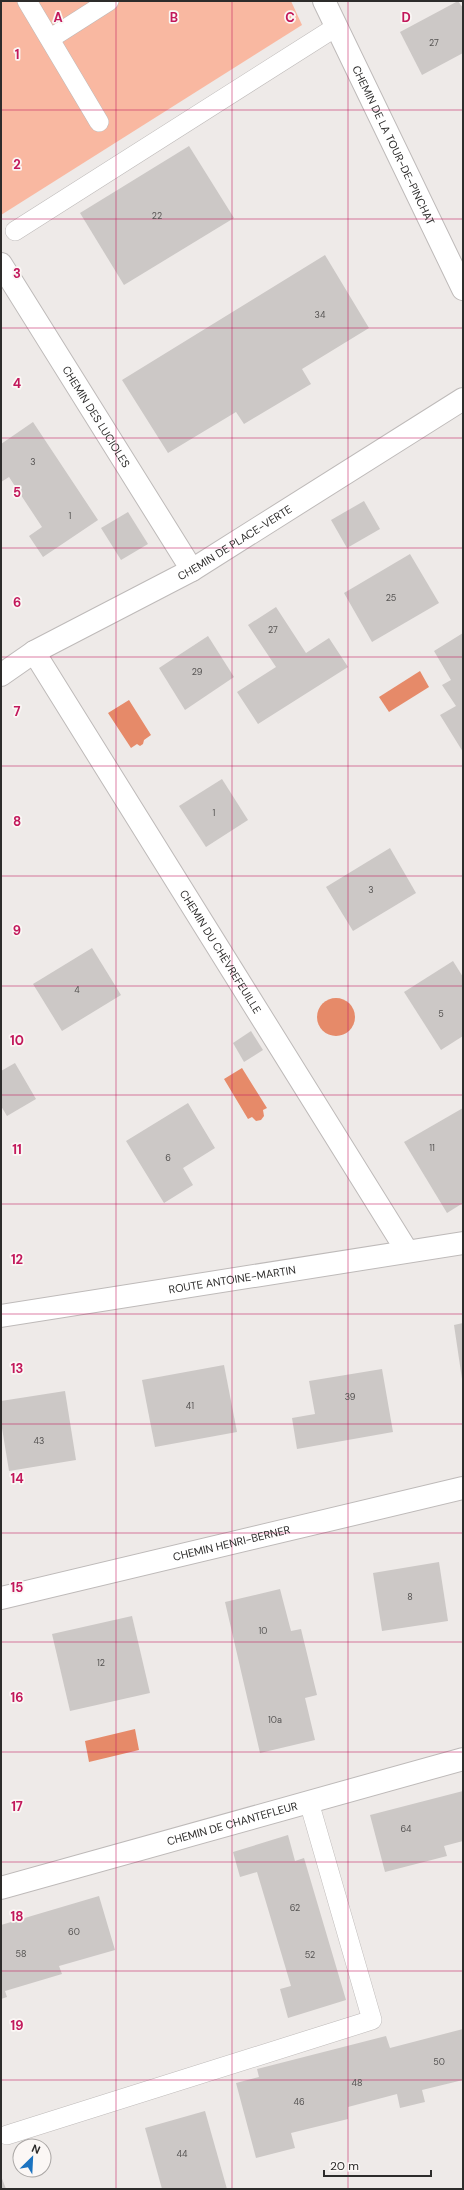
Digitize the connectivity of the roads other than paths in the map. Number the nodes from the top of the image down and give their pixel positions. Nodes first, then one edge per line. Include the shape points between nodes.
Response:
1 (27, 1) edge
2 (109, 1) edge
3 (324, 1) edge
4 (336, 27) junction
5 (51, 38) junction
6 (99, 122) dead end
7 (15, 231) dead end
8 (1, 264) edge
9 (463, 289) edge
10 (463, 399) edge
11 (192, 570) junction
12 (34, 652) junction
13 (1, 675) edge
14 (463, 1243) edge
15 (407, 1251) junction
16 (1, 1316) edge
17 (463, 1488) edge
18 (1, 1598) edge
19 (463, 1759) edge
20 (309, 1802) junction
21 (1, 1888) edge
22 (7, 2135) dead end

1 - 5 lane
2 - 5 lane
3 - 4 street, CHEMIN DE LA TOUR-DE-PINCHAT
4 - 7 lane
4 - 9 street, CHEMIN DE LA TOUR-DE-PINCHAT
5 - 6 lane
8 - 11 street, CHEMIN DES LUCIOLES
10 - 11 street, CHEMIN DE PLACE-VERTE
11 - 12 street, CHEMIN DE PLACE-VERTE
12 - 13 street, CHEMIN DE PLACE-VERTE
12 - 15 street, CHEMIN DU CHÈVREFEUILLE
14 - 15 street, ROUTE ANTOINE-MARTIN
15 - 16 street, ROUTE ANTOINE-MARTIN
17 - 18 street, CHEMIN HENRI-BERNER
19 - 20 street, CHEMIN DE CHANTEFLEUR
20 - 21 street, CHEMIN DE CHANTEFLEUR
20 - 22 lane via 372,2020

